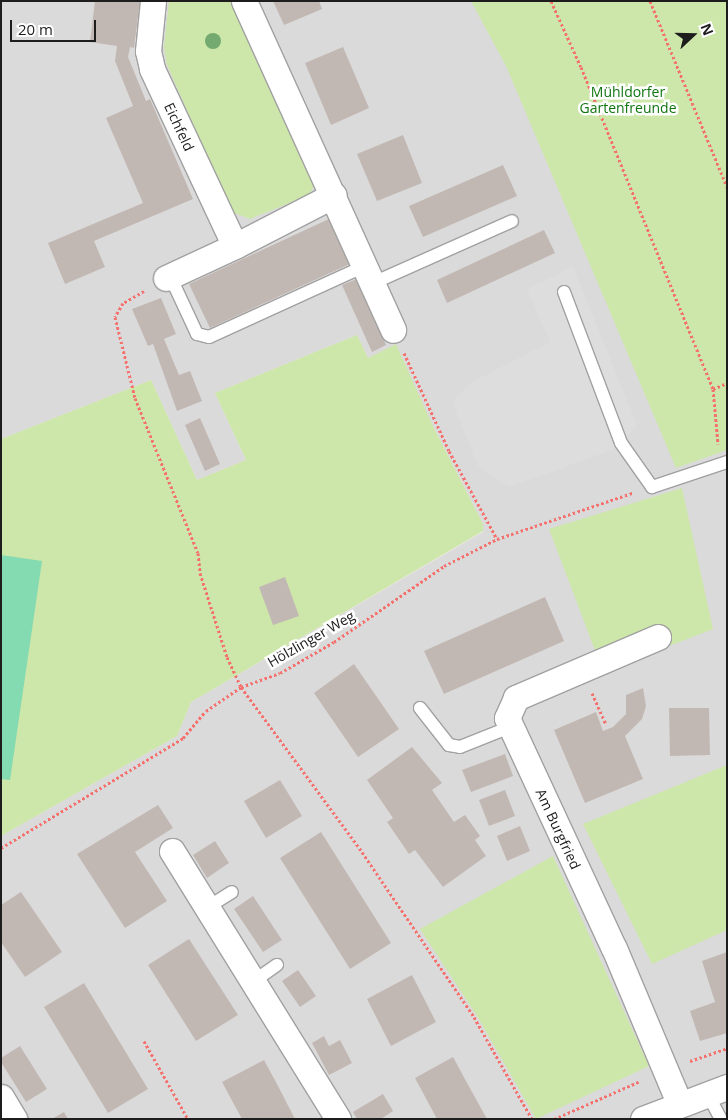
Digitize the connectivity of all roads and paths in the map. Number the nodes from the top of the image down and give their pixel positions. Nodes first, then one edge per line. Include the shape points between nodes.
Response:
1 (152, 1) edge
2 (244, 1) edge
3 (550, 1) edge
4 (650, 1) edge
5 (727, 187) edge
6 (334, 195) junction
7 (512, 221) dead end
8 (235, 246) junction
9 (369, 274) junction
10 (168, 277) junction
11 (564, 292) dead end
12 (393, 330) joint
13 (727, 384) edge
14 (713, 389) junction
15 (723, 463) edge
16 (652, 487) junction
17 (497, 539) junction
18 (658, 637) dead end
19 (583, 669) junction
20 (242, 687) junction
21 (420, 708) dead end
22 (606, 725) dead end
23 (510, 727) junction
24 (1, 848) edge
25 (172, 851) dead end
26 (232, 892) dead end
27 (208, 907) junction
28 (277, 966) dead end
29 (254, 981) junction
30 (144, 1041) dead end
31 (717, 1090) edge
32 (1, 1097) edge
33 (664, 1112) edge
34 (14, 1119) edge
35 (188, 1119) edge
36 (338, 1119) edge
37 (532, 1119) edge
38 (720, 1119) edge

1 - 8 street, Eichfeld via 148,51 152,69
2 - 6 street
3 - 14 path via 581,67
4 - 5 path
6 - 8 street
6 - 9 street
7 - 9 lane
8 - 10 street
9 - 10 lane via 209,337 196,334
9 - 12 street
10 - 20 path via 123,303 115,317 135,398 198,553 200,573 215,619
11 - 16 lane via 621,443
12 - 17 path via 449,451
13 - 14 path
14 - 15 path
15 - 16 lane
16 - 17 path, Hölzlinger Weg
17 - 20 path, Hölzlinger Weg via 444,566 311,655
18 - 19 street
19 - 22 path
19 - 23 street via 516,698 507,718
20 - 24 path, Hölzlinger Weg via 206,711 183,738
20 - 37 path via 362,852 474,1017
21 - 23 lane via 449,745 460,747
23 - 33 street, Am Burgfried via 614,948
25 - 27 street
26 - 27 lane
27 - 29 street
28 - 29 lane
29 - 36 street
30 - 35 path
31 - 33 street, Am Burgfried
31 - 38 lane
32 - 34 street

